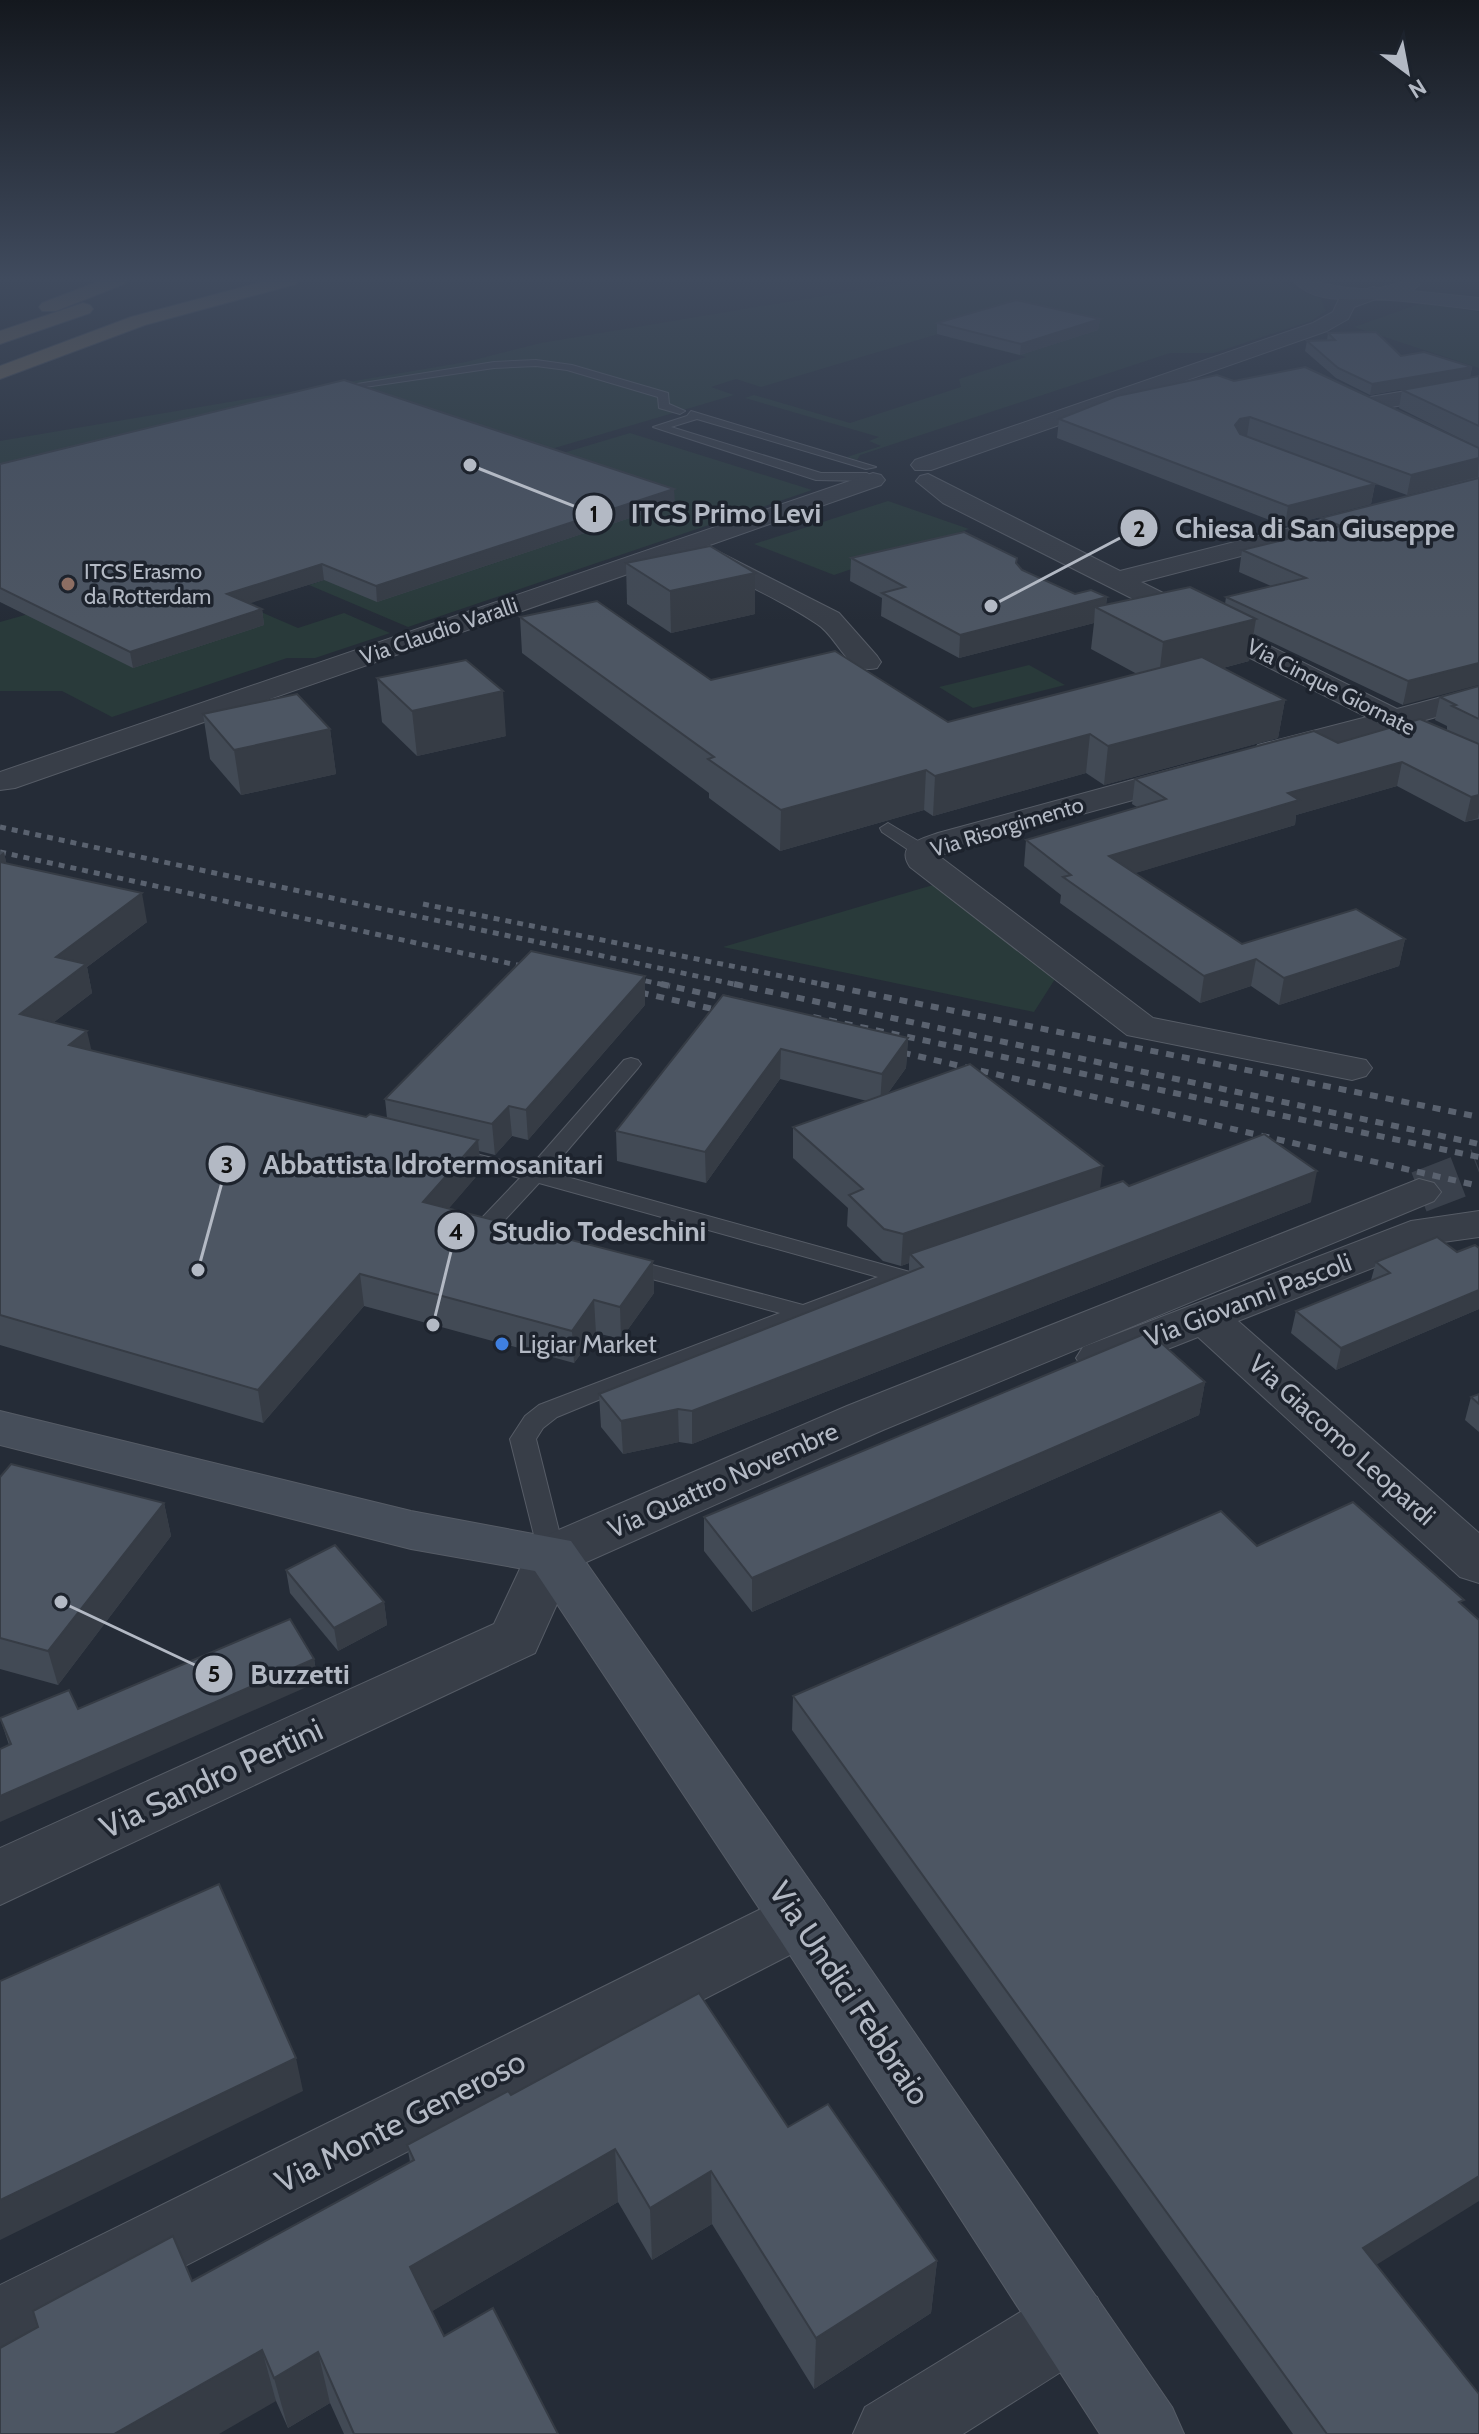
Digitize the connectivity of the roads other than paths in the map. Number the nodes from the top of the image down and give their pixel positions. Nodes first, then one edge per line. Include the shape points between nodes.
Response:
1 (659, 394) edge
2 (1128, 394) edge
3 (1417, 394) edge
4 (689, 414) junction
5 (1397, 418) edge
6 (896, 474) junction
7 (1479, 487) edge
8 (1362, 490) edge
9 (1406, 506) junction
10 (682, 546) junction
11 (1059, 576) dead end
12 (1111, 589) junction
13 (867, 662) dead end
14 (1479, 696) edge
15 (1393, 719) junction
16 (1479, 761) edge
17 (4, 781) dead end
18 (888, 828) edge
19 (922, 851) junction
20 (631, 1064) dead end
21 (1352, 1068) dead end
22 (429, 1149) edge
23 (535, 1175) junction
24 (1419, 1192) tunnel mouth
25 (1479, 1224) edge
26 (525, 1238) edge
27 (602, 1259) edge
28 (802, 1312) junction
29 (1204, 1317) junction
30 (0, 1428) edge
31 (708, 1485) junction
32 (552, 1555) junction
33 (1479, 1563) edge
34 (0, 1879) edge
35 (801, 1919) junction
36 (1071, 2323) junction
37 (0, 2324) edge
38 (892, 2434) edge
39 (1145, 2434) edge

1 - 4 lane via 664,395 663,406
2 - 6 street, Via Claudio Varalli
3 - 5 street via 1363,401
4 - 6 lane
4 - 6 lane via 659,427 820,477
6 - 10 street, Via Claudio Varalli
6 - 12 street, Via Cinque Giornate via 952,498
7 - 9 street
8 - 9 street
9 - 12 street
10 - 13 street via 829,619
10 - 17 street, Via Claudio Varalli
11 - 12 street via 1074,573 1119,594
12 - 15 street, Via Cinque Giornate
14 - 15 street, Via Risorgimento
15 - 16 street, Via Cinque Giornate
15 - 19 street, Via Risorgimento
18 - 19 lane
19 - 21 street, Via Risorgimento via 929,867 1141,1027
20 - 23 lane
22 - 23 lane
23 - 26 lane via 486,1227
23 - 28 lane via 909,1274
24 - 31 street, Via Quattro Novembre
25 - 29 street, Via Giovanni Pascoli via 1427,1231
27 - 28 lane
28 - 32 lane via 628,1378 548,1411 534,1422 523,1439
29 - 31 street, Via Giovanni Pascoli via 752,1497 735,1499
29 - 33 street, Via Giacomo Leopardi
30 - 32 street via 411,1530
31 - 32 street, Via Quattro Novembre
32 - 34 street, Via Sandro Pertini via 515,1638 39,1856
32 - 35 street, Via Undici Febbraio
35 - 36 street, Via Undici Febbraio
35 - 37 street, Via Monte Generoso
36 - 38 street
36 - 39 street, Via Undici Febbraio

